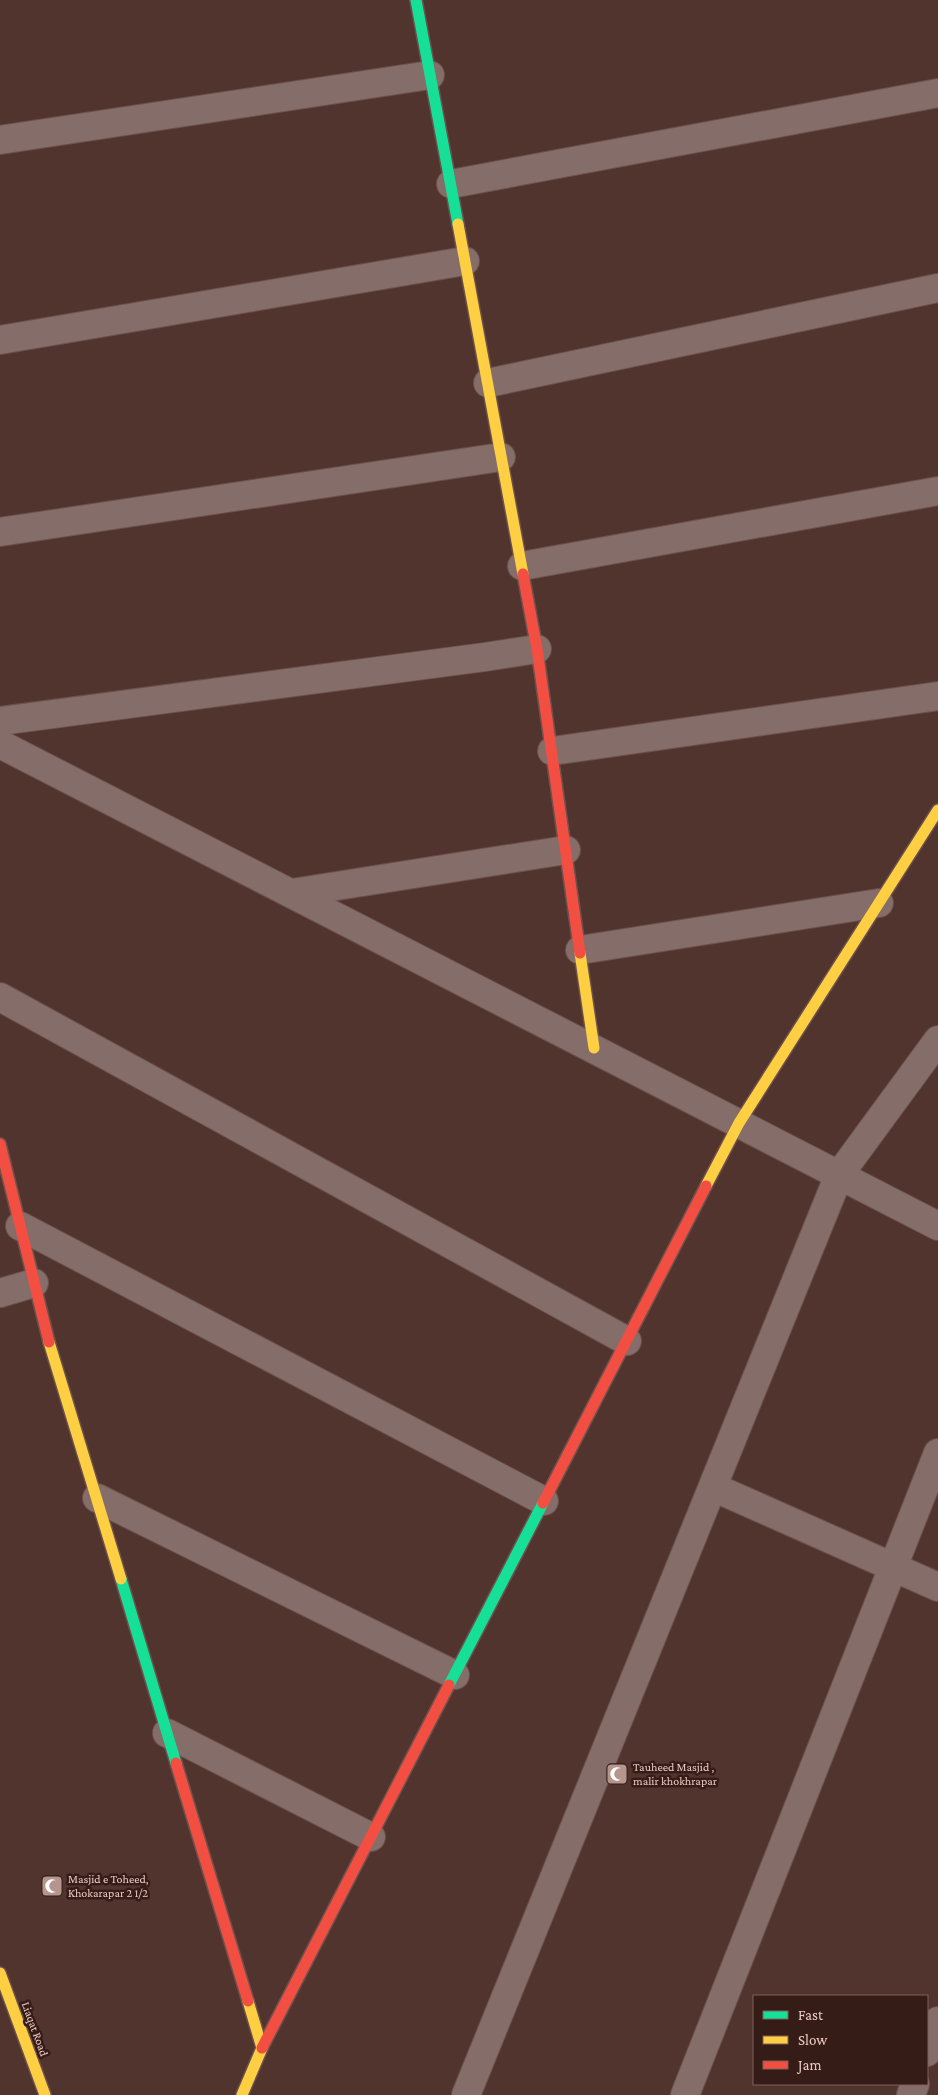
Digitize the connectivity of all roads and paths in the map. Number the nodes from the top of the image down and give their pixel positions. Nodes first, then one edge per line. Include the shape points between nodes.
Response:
1 (420, 1) edge
2 (430, 75) junction
3 (938, 93) edge
4 (0, 140) edge
5 (450, 184) junction
6 (465, 261) junction
7 (938, 288) edge
8 (0, 340) edge
9 (488, 383) junction
10 (501, 457) junction
11 (938, 491) edge
12 (0, 532) edge
13 (522, 566) junction
14 (537, 649) junction
15 (938, 696) edge
16 (0, 721) edge
17 (0, 744) edge
18 (552, 751) junction
19 (938, 810) edge
20 (566, 850) junction
21 (292, 893) junction
22 (879, 903) junction
23 (580, 950) junction
24 (0, 997) edge
25 (938, 1040) edge
26 (594, 1048) junction
27 (738, 1124) junction
28 (0, 1144) edge
29 (839, 1175) junction
30 (20, 1226) junction
31 (938, 1226) edge
32 (34, 1283) junction
33 (0, 1293) edge
34 (627, 1341) junction
35 (938, 1453) edge
36 (713, 1487) junction
37 (97, 1498) junction
38 (544, 1501) junction
39 (893, 1567) junction
40 (938, 1586) edge
41 (454, 1675) junction
42 (167, 1733) junction
43 (371, 1837) junction
44 (0, 1972) edge
45 (938, 2021) edge
46 (262, 2048) junction
47 (928, 2049) edge
48 (45, 2095) edge
49 (242, 2095) edge
50 (466, 2095) edge
51 (684, 2095) edge

1 - 2 street
2 - 4 street
2 - 5 street
3 - 5 street
5 - 6 street
6 - 8 street
6 - 9 street
7 - 9 street
9 - 10 street
10 - 12 street
10 - 13 street
11 - 13 street
13 - 14 street
14 - 16 street
14 - 18 street
15 - 18 street
17 - 21 street
18 - 20 street
19 - 22 street
20 - 21 street
20 - 23 street
21 - 26 street
22 - 23 street
22 - 27 street
23 - 26 street
24 - 34 street
25 - 29 street
26 - 27 street
27 - 29 street
27 - 34 street
28 - 30 street
29 - 31 street
29 - 36 street
30 - 32 street
30 - 38 street
32 - 33 street
32 - 37 street
34 - 38 street
35 - 39 street
36 - 39 street
36 - 50 street
37 - 41 street
37 - 42 street
38 - 41 street
39 - 40 street
39 - 51 street
41 - 43 street
42 - 43 street
42 - 46 street
43 - 46 street
44 - 48 street, Liaqat Road
45 - 47 street
46 - 49 street

